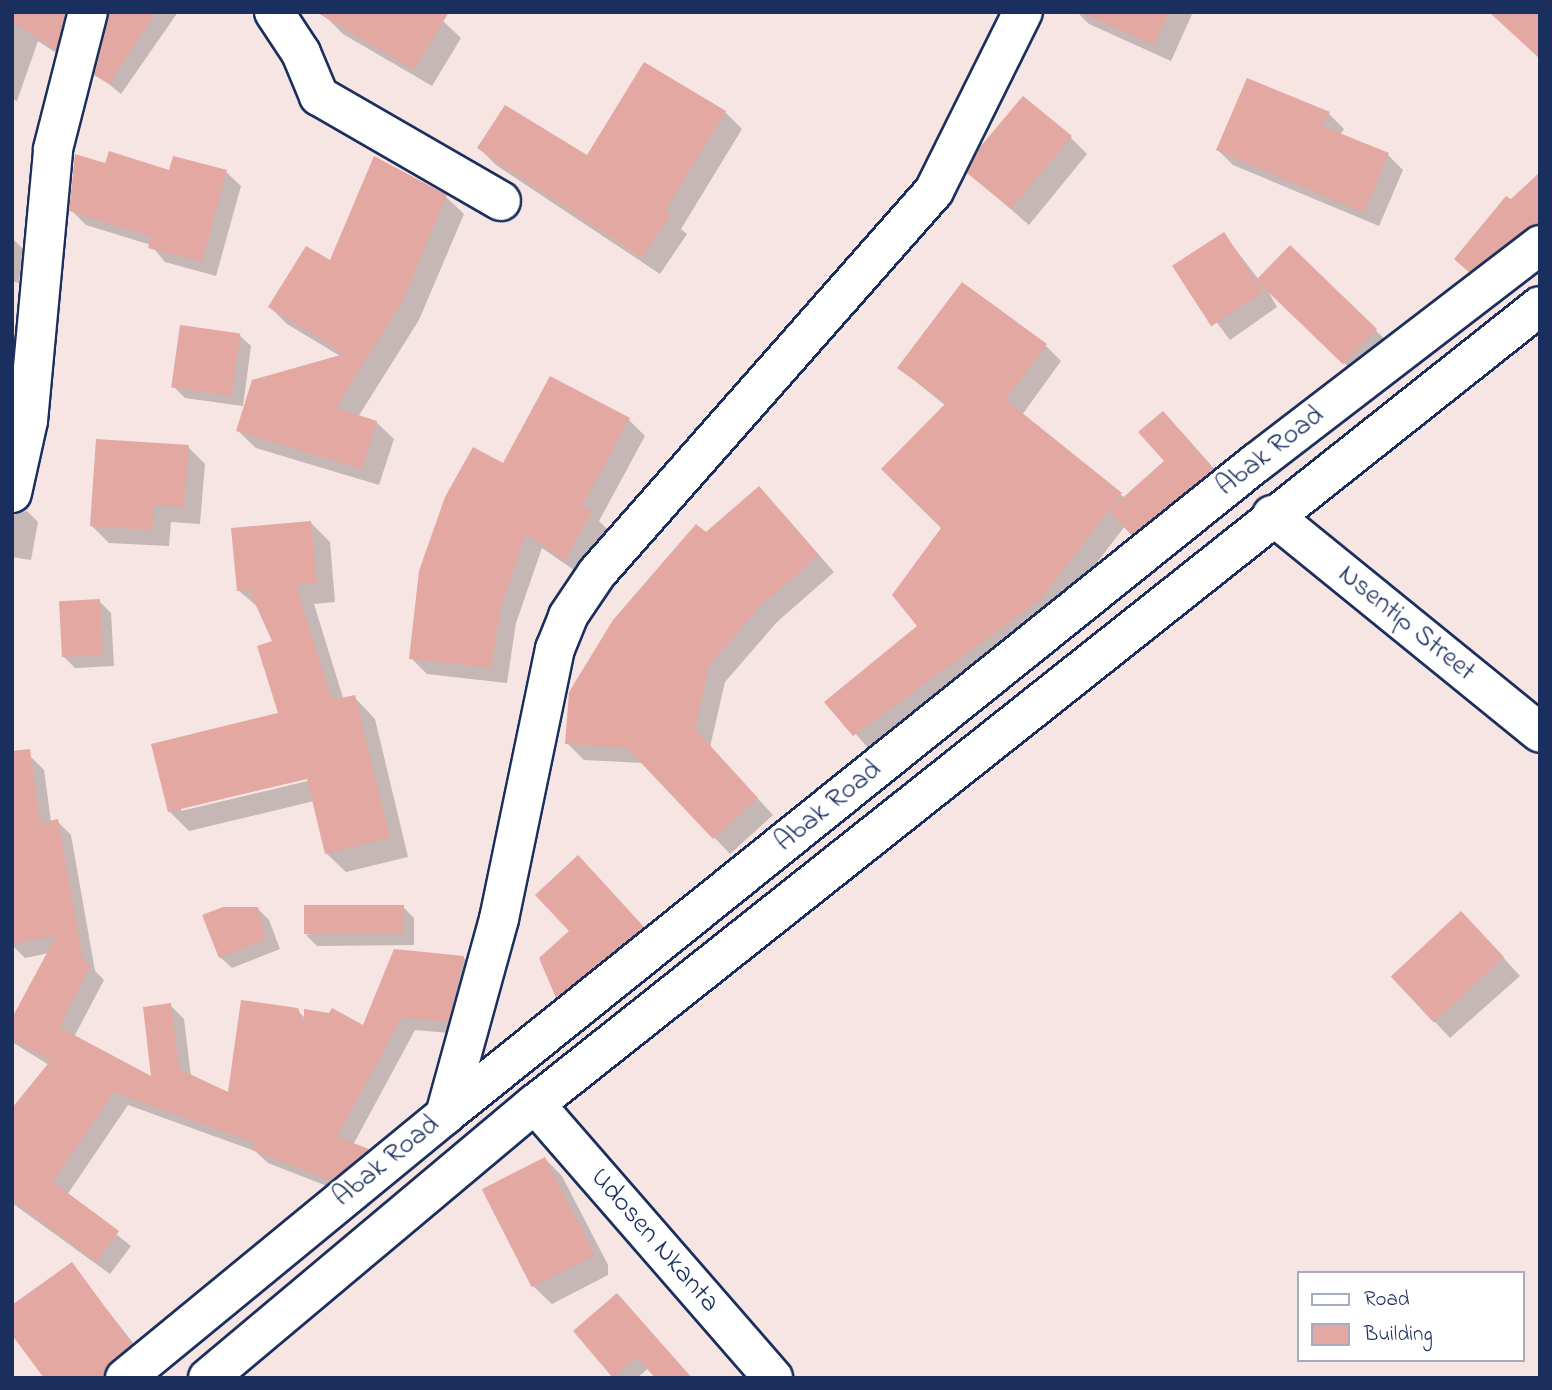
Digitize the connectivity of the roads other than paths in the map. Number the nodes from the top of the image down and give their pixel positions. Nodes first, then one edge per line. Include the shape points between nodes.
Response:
1 (88, 12) edge
2 (274, 12) edge
3 (1023, 12) edge
4 (501, 201) dead end
5 (1540, 245) edge
6 (1540, 306) edge
7 (12, 493) edge
8 (1272, 515) junction
9 (1540, 733) edge
10 (535, 1104) junction
11 (445, 1115) junction
12 (125, 1378) edge
13 (208, 1378) edge
14 (773, 1378) edge

1 - 7 main road via 53,149 28,422
2 - 4 main road via 300,52 319,96
3 - 11 main road via 934,191 597,573 568,616 555,649 499,919
5 - 11 main road, Abak Road via 1256,463
6 - 8 main road, Abak Road
8 - 9 main road, Nsentip Street
8 - 10 main road, Abak Road
10 - 13 main road, Abak Road
10 - 14 main road, Udosen Nkanta
11 - 12 main road, Abak Road

